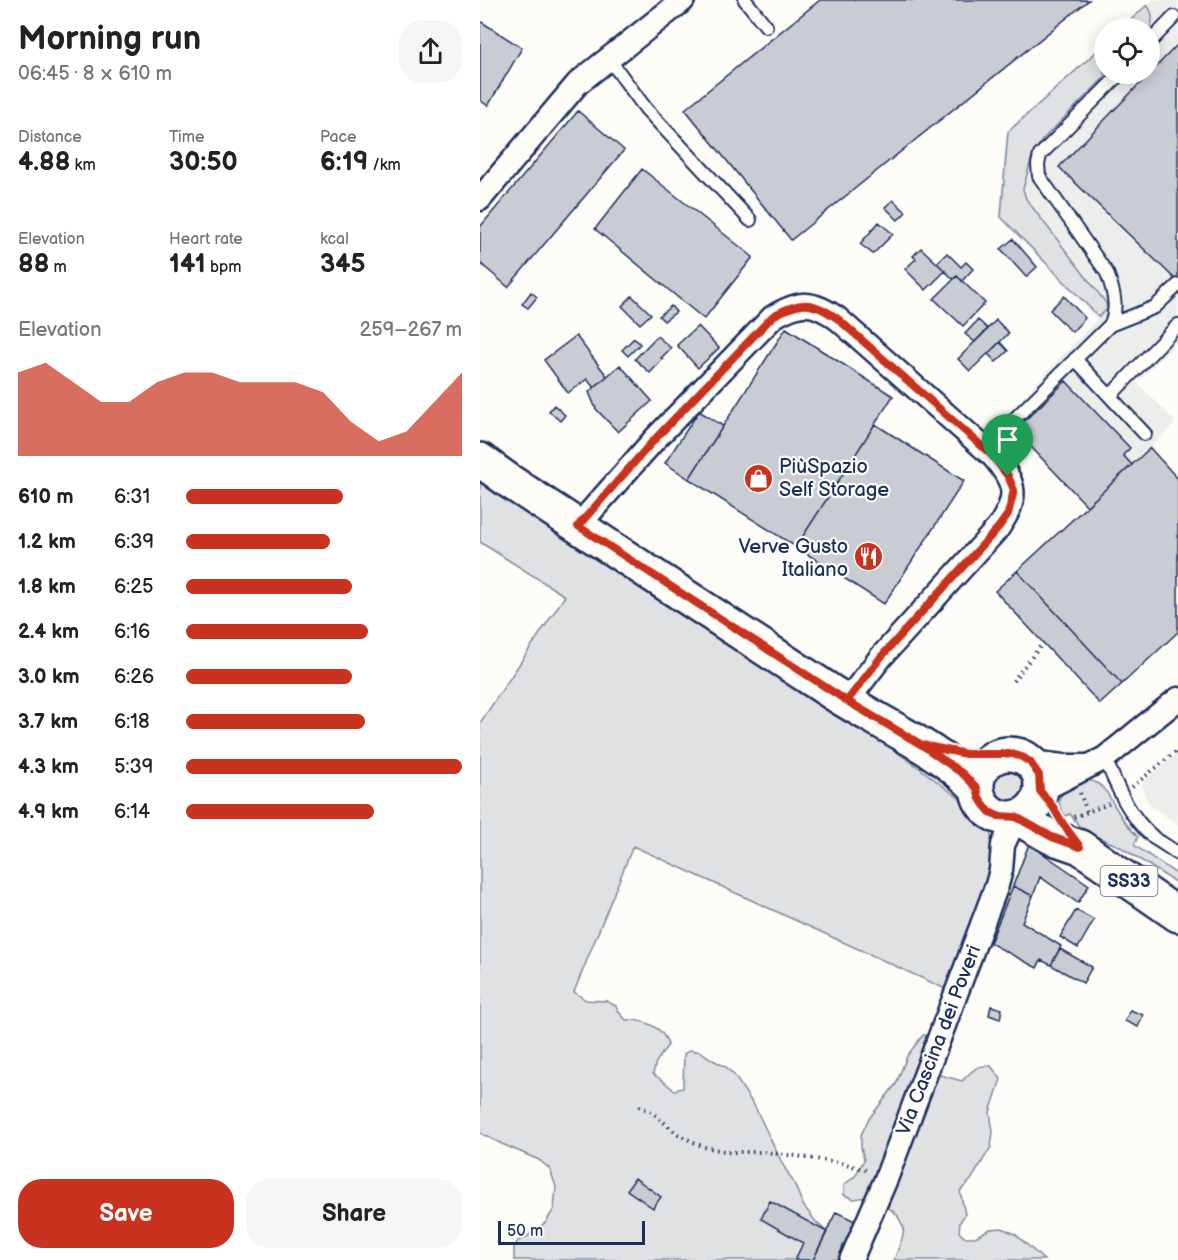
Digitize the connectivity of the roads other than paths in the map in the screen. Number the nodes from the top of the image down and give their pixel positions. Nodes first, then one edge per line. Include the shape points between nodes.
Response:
1 (683, 0) edge
2 (745, 0) edge
3 (1174, 17) dead end
4 (766, 26) dead end
5 (1160, 32) edge
6 (609, 59) junction
7 (1110, 84) edge
8 (480, 199) edge
9 (750, 220) dead end
10 (1178, 285) edge
11 (1110, 325) junction
12 (1178, 325) edge
13 (1076, 359) junction
14 (1110, 396) junction
15 (1145, 434) dead end
16 (985, 448) junction
17 (480, 460) edge
18 (578, 526) junction
19 (1178, 699) edge
20 (847, 701) junction
21 (922, 745) junction
22 (1097, 761) junction
23 (1024, 769) junction
24 (977, 788) junction
25 (1016, 817) junction
26 (1080, 847) junction
27 (1178, 854) edge
28 (1178, 915) edge
29 (851, 1260) edge

1 - 6 street
2 - 4 lane
3 - 5 lane
6 - 8 street via 578,83
6 - 9 lane via 646,109
7 - 11 lane via 1040,155 1038,165 1039,177 1107,273 1114,303
10 - 11 lane via 1155,307
11 - 13 lane
12 - 14 lane
13 - 14 lane
13 - 16 lane
14 - 15 lane
16 - 18 street via 838,319 823,308 804,304 773,316
16 - 20 street via 1003,467 1014,490 1008,514 869,667
17 - 18 main road
18 - 20 main road
19 - 22 street
20 - 21 main road
21 - 23 main road
21 - 24 main road
22 - 23 street
22 - 23 street via 1082,766
22 - 27 lane via 1131,812 1154,837
23 - 24 main road via 992,759 980,772
23 - 25 main road via 1037,800 1032,808
23 - 26 main road
24 - 25 main road via 990,812
25 - 26 main road
25 - 29 street, Via Cascina dei Poveri via 1003,845 997,885 886,1179
26 - 28 main road, SS33

